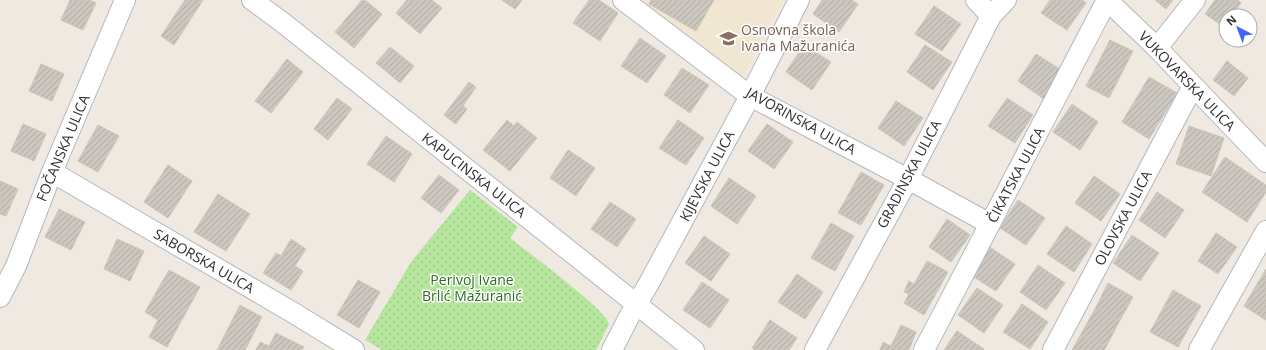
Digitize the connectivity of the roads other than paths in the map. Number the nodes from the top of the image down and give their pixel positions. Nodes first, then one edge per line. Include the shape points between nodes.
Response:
1 (125, 0) edge
2 (252, 0) edge
3 (623, 0) edge
4 (799, 0) edge
5 (976, 0) edge
6 (1006, 0) edge
7 (1107, 0) edge
8 (1195, 0) edge
9 (991, 16) junction
10 (1157, 48) junction
11 (1193, 86) junction
12 (750, 96) junction
13 (1266, 162) edge
14 (52, 172) junction
15 (908, 179) junction
16 (990, 224) junction
17 (1266, 231) edge
18 (0, 297) edge
19 (636, 304) junction
20 (354, 350) edge
21 (612, 350) edge
22 (694, 350) edge
23 (815, 350) edge
24 (924, 350) edge
25 (1052, 350) edge
26 (1199, 350) edge

1 - 14 street, FOČANSKA ULICA
2 - 19 street, KAPUCINSKA ULICA
3 - 12 street, JAVORINSKA ULICA
4 - 12 street, KIJEVSKA ULICA
5 - 9 street
6 - 9 street, GRADINSKA ULICA
7 - 10 street, VUKOVARSKA ULICA
7 - 16 street, ČIKATSKA ULICA
8 - 10 street
9 - 15 street, GRADINSKA ULICA
10 - 11 street, VUKOVARSKA ULICA
11 - 13 street, VUKOVARSKA ULICA
11 - 25 street, OLOVSKA ULICA
12 - 15 street, JAVORINSKA ULICA
12 - 19 street, KIJEVSKA ULICA
14 - 18 street, FOČANSKA ULICA via 16,266
14 - 20 street, SABORSKA ULICA
15 - 16 street, JAVORINSKA ULICA
15 - 23 street, GRADINSKA ULICA
16 - 24 street, ČIKATSKA ULICA
17 - 26 street
19 - 21 street, KIJEVSKA ULICA
19 - 22 street, KAPUCINSKA ULICA

